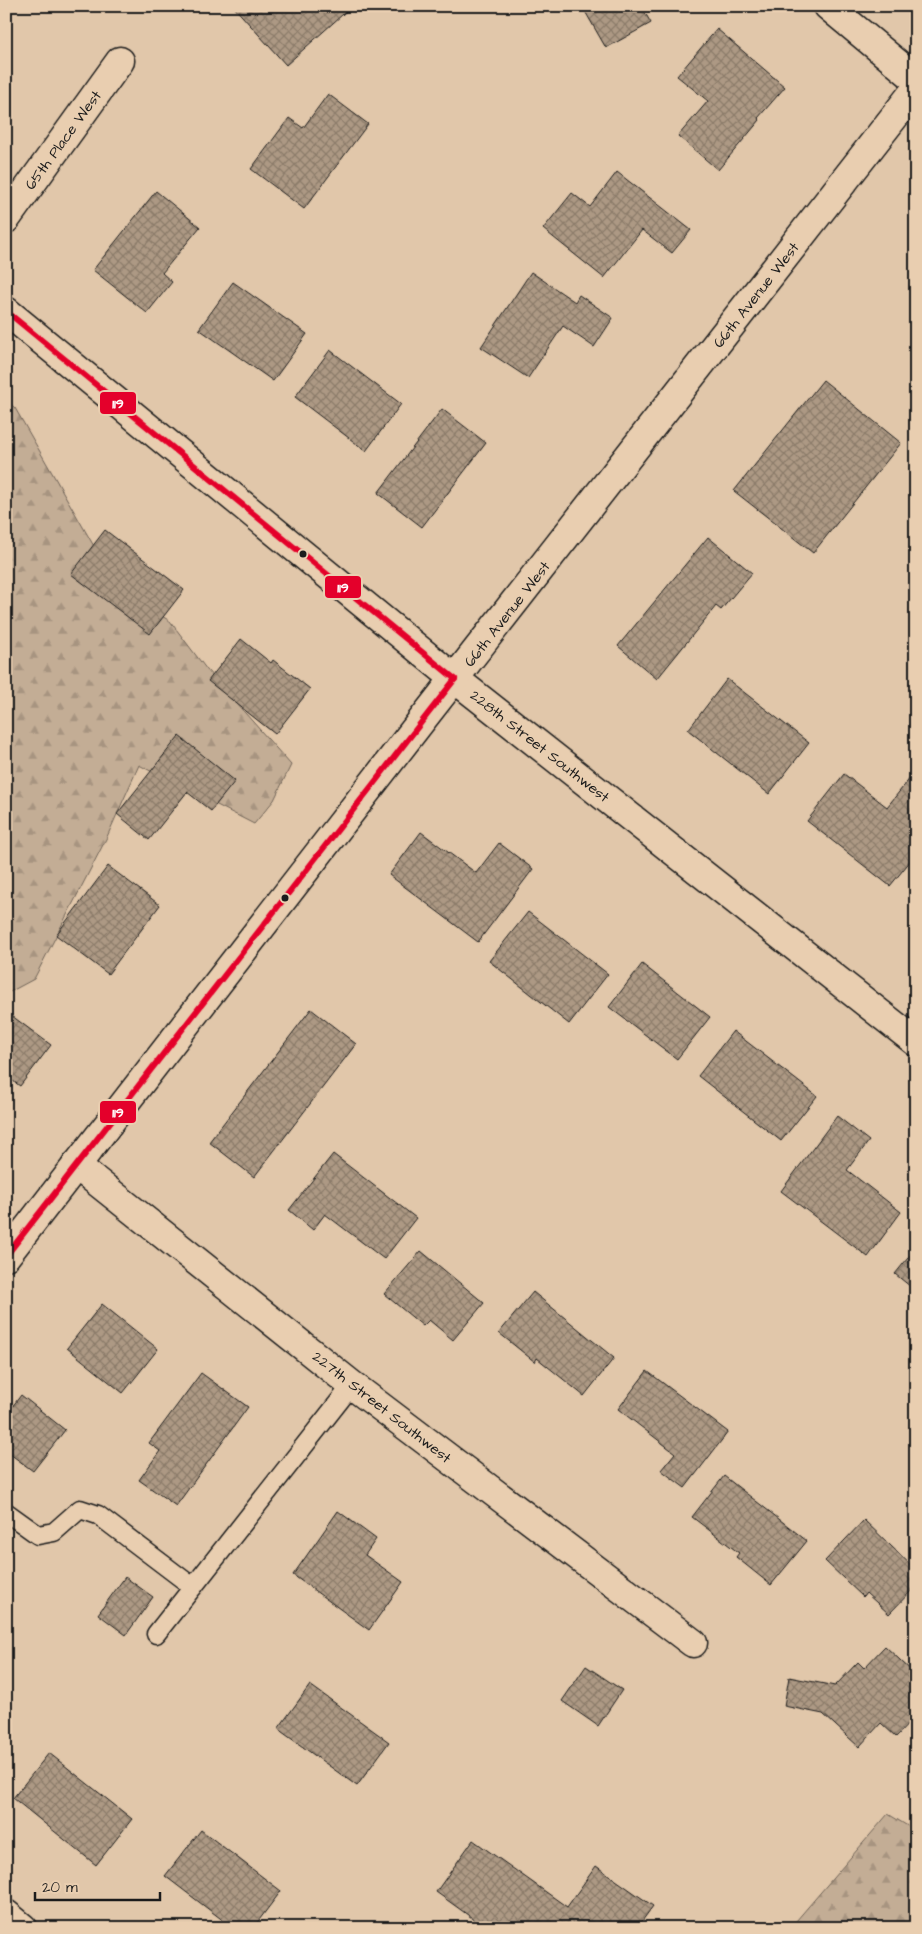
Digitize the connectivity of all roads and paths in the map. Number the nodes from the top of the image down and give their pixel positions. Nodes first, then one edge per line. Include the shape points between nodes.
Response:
1 (828, 6) edge
2 (120, 61) dead end
3 (916, 80) edge
4 (916, 90) edge
5 (6, 219) edge
6 (6, 311) edge
7 (455, 679) junction
8 (916, 1042) edge
9 (76, 1165) junction
10 (6, 1256) edge
11 (352, 1385) junction
12 (6, 1512) edge
13 (194, 1587) junction
14 (156, 1634) dead end
15 (693, 1643) dead end
16 (6, 1914) edge
17 (23, 1928) edge

1 - 3 street
2 - 5 street, 65th Place West
4 - 7 street, 66th Avenue West
6 - 7 street, 228th Street Southwest
7 - 8 street, 228th Street Southwest
7 - 9 street, 66th Avenue West
9 - 10 street, 66th Avenue West
9 - 11 street, 227th Street Southwest
11 - 13 lane
11 - 15 street, 227th Street Southwest
12 - 13 lane via 38,1535 54,1532 80,1510 98,1515
13 - 14 lane
16 - 17 street

